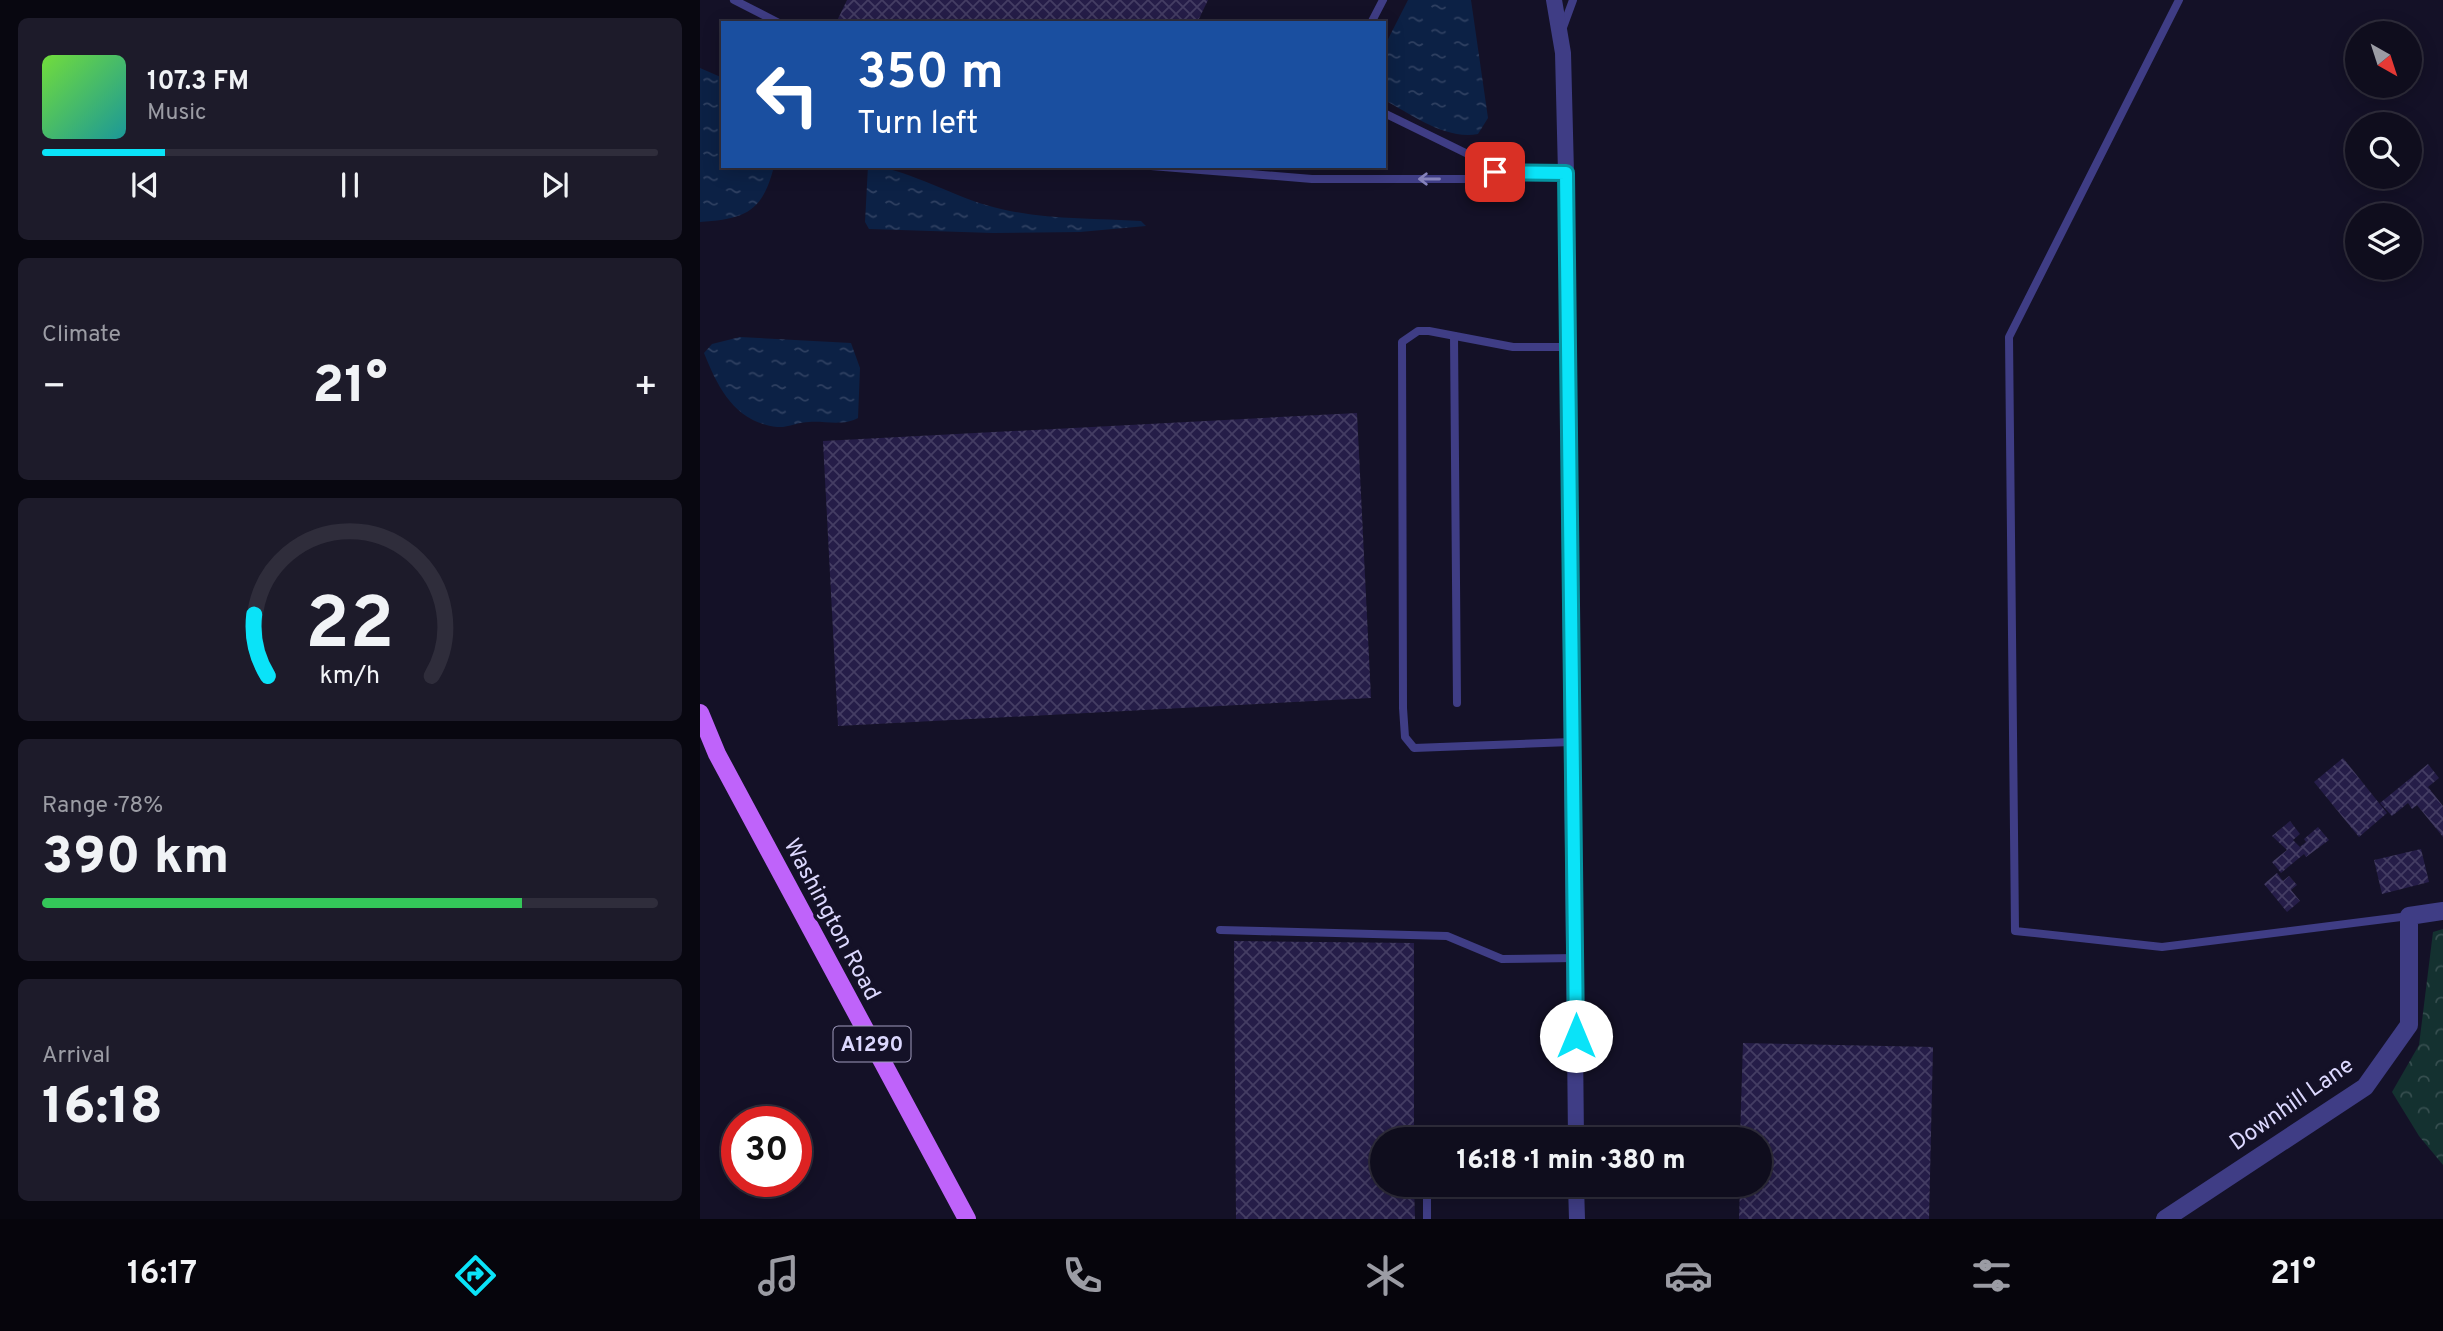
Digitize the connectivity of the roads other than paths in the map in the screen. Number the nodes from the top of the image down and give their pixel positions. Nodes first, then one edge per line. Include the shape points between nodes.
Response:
1 (734, 0) edge
2 (1383, 0) edge
3 (1554, 0) edge
4 (1573, 0) edge
5 (2179, 0) edge
6 (775, 21) edge
7 (1372, 21) edge
8 (1561, 31) junction
9 (1386, 114) edge
10 (1180, 168) edge
11 (1495, 172) junction
12 (1566, 173) junction
13 (1454, 336) junction
14 (1566, 347) junction
15 (1457, 703) dead end
16 (700, 713) edge
17 (1571, 741) junction
18 (2443, 911) edge
19 (2409, 916) junction
20 (1220, 930) dead end
21 (1576, 958) junction
22 (1576, 1127) edge
23 (1427, 1197) edge
24 (1577, 1197) edge
25 (967, 1219) edge
26 (1427, 1219) edge
27 (1577, 1219) edge
28 (2165, 1219) edge

1 - 6 lane
2 - 7 lane
3 - 8 street
4 - 8 lane
5 - 19 lane via 2009,337 2015,931 2162,947
8 - 12 street
9 - 11 lane via 1480,159
11 -> 10 lane via 1483,179 1351,180
11 - 12 lane
12 - 14 street
13 - 14 lane via 1513,347
13 - 15 lane
13 - 17 lane via 1418,331 1402,342 1405,737 1414,748
14 - 17 street
16 - 25 main road, Washington Road / A1290 via 716,754
17 - 21 street
18 - 19 street
19 - 28 street, Downhill Lane via 2409,1025 2365,1087
20 - 21 lane via 1447,936 1502,959
21 - 22 street
23 - 26 lane
24 - 27 street

